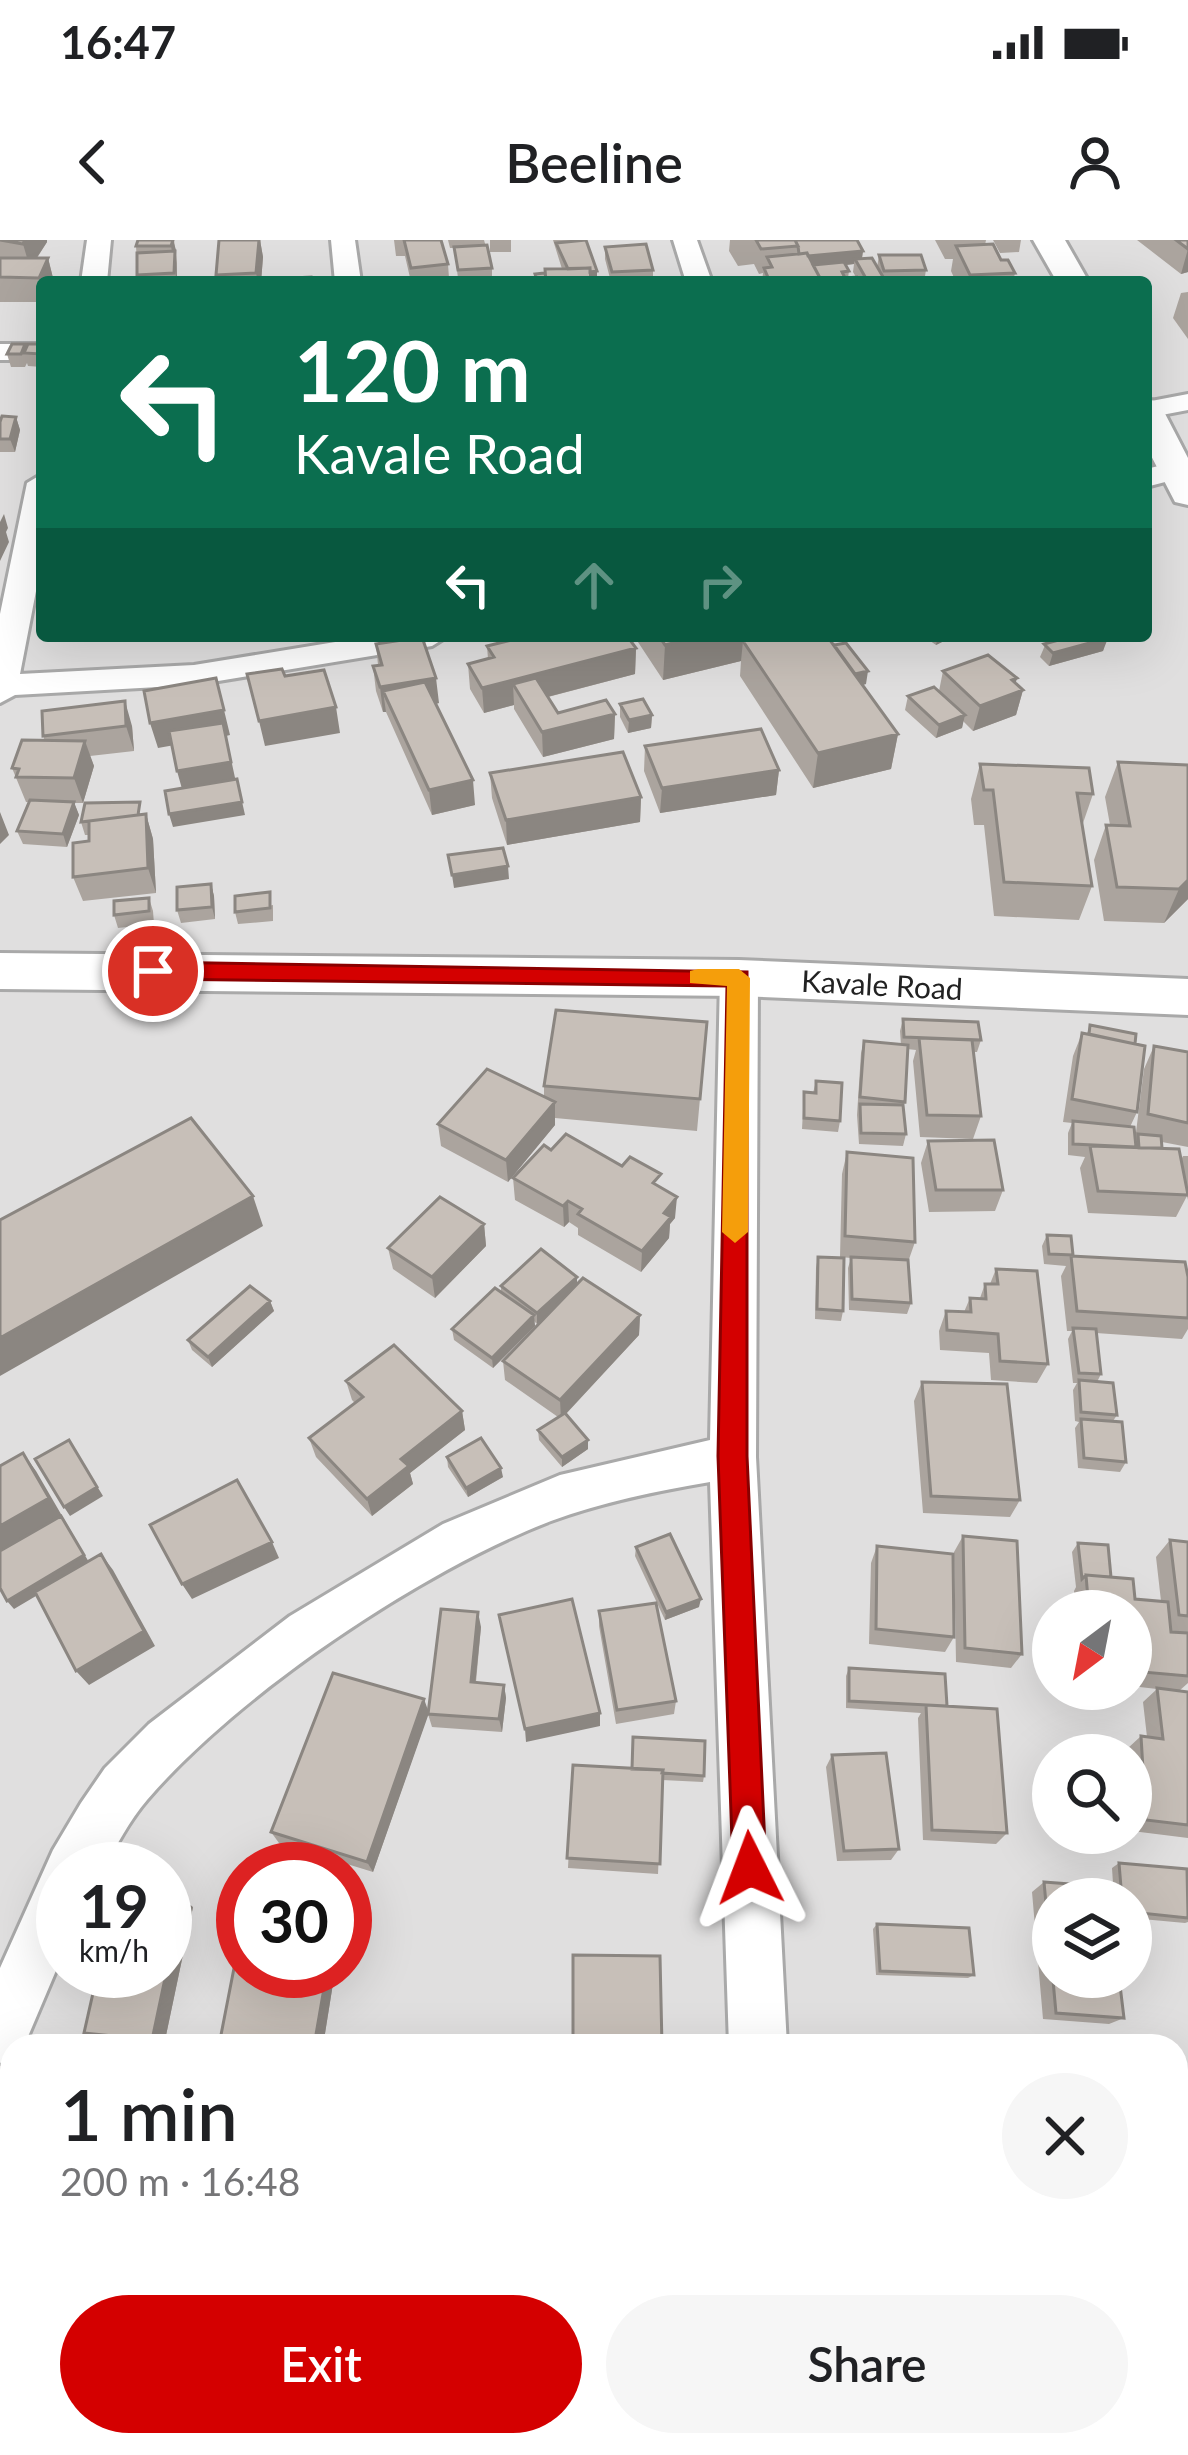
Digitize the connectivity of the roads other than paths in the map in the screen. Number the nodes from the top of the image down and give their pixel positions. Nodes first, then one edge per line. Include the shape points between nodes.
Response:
1 (99, 240) edge
2 (343, 240) edge
3 (685, 240) edge
4 (1049, 240) edge
5 (95, 276) edge
6 (346, 276) edge
7 (697, 276) edge
8 (1070, 276) edge
9 (0, 352) edge
10 (36, 352) edge
11 (1188, 402) edge
12 (1152, 409) edge
13 (1152, 427) edge
14 (1171, 481) edge
15 (36, 500) edge
16 (9, 579) edge
17 (379, 642) edge
18 (2, 689) edge
19 (0, 971) edge
20 (739, 978) junction
21 (1188, 998) edge
22 (733, 1456) junction
23 (89, 1842) edge
24 (36, 1951) edge
25 (0, 2034) edge
26 (757, 2034) edge

1 - 5 street
2 - 6 street
3 - 7 street
4 - 8 street
9 - 10 street
11 - 12 street
13 - 14 street
15 - 16 street
16 - 18 street
17 - 18 street via 194,675
19 - 20 street, Kavale Road
20 - 21 street, Kavale Road
20 - 22 street
22 - 23 street via 626,1475 504,1518 378,1590 216,1700 129,1780
22 - 26 street
24 - 25 street

